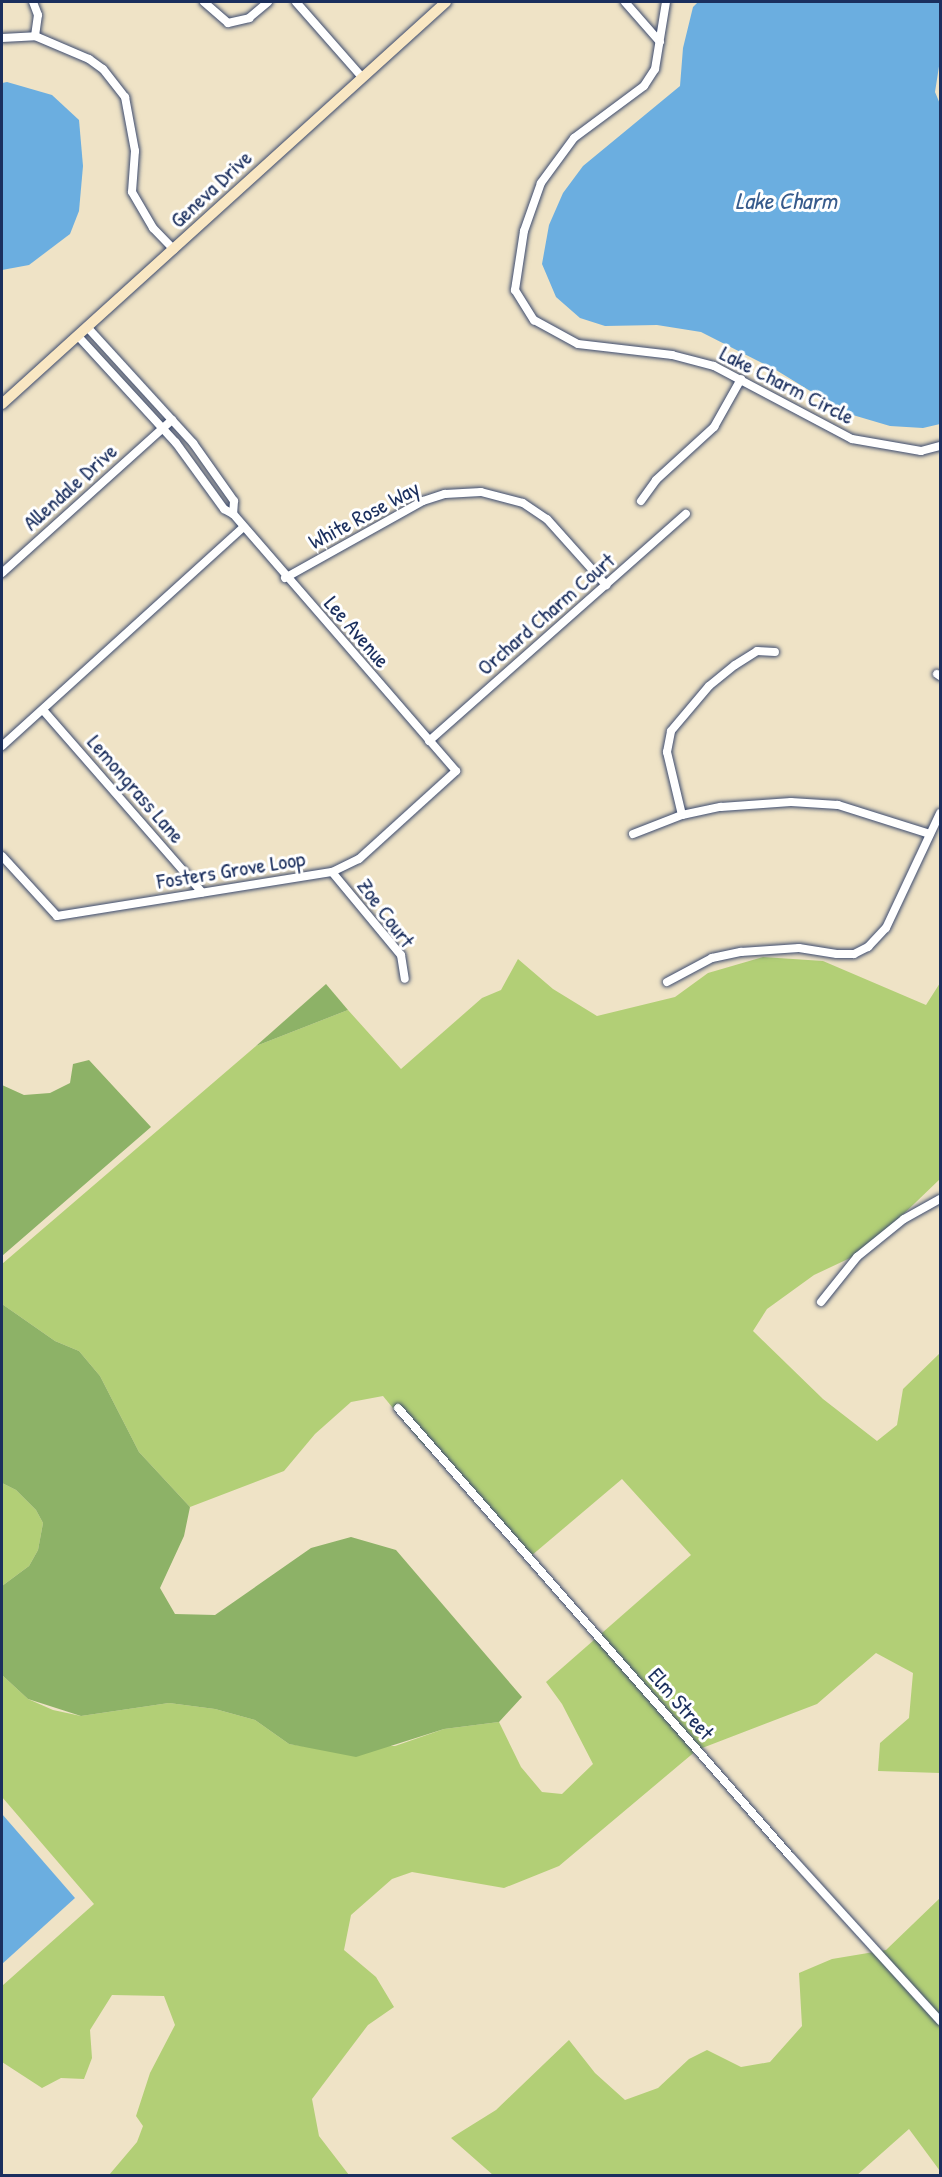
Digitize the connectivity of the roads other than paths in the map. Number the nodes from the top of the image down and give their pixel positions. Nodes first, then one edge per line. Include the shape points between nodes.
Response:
1 (33, 2) edge
2 (204, 2) edge
3 (268, 2) edge
4 (296, 2) edge
5 (446, 2) edge
6 (625, 2) edge
7 (666, 2) edge
8 (34, 36) junction
9 (2, 38) edge
10 (660, 42) junction
11 (362, 76) junction
12 (174, 250) junction
13 (88, 328) junction
14 (78, 336) junction
15 (741, 379) junction
16 (2, 404) edge
17 (172, 420) junction
18 (162, 429) junction
19 (940, 446) edge
20 (641, 501) dead end
21 (233, 514) junction
22 (686, 514) dead end
23 (242, 528) junction
24 (2, 573) edge
25 (285, 578) junction
26 (606, 585) junction
27 (775, 652) dead end
28 (43, 710) junction
29 (429, 741) junction
30 (2, 746) edge
31 (456, 771) joint
32 (940, 813) edge
33 (682, 815) junction
34 (633, 834) dead end
35 (930, 834) junction
36 (2, 856) edge
37 (332, 872) junction
38 (202, 892) junction
39 (405, 979) dead end
40 (667, 982) dead end
41 (940, 1199) edge
42 (820, 1302) dead end
43 (398, 1408) dead end
44 (940, 2021) edge

1 - 8 street via 38,15
2 - 3 street via 228,23 249,18
4 - 11 street
5 - 11 main road, Geneva Drive
6 - 10 street
7 - 10 street, Lake Charm Circle
8 - 9 street
8 - 12 street via 89,59 103,69 125,97 135,151 132,192 153,228
10 - 15 street, Lake Charm Circle via 655,69 644,86 574,138 554,161 531,206 516,266 515,290 534,320 578,344 672,355 714,366
11 - 12 main road, Geneva Drive
12 - 13 main road, Geneva Drive
13 - 14 main road, Geneva Drive
13 - 17 street, Lee Avenue
14 - 16 main road, Geneva Drive
14 - 18 street, Lee Avenue
15 - 19 street, Lake Charm Circle via 852,439 921,451
15 - 20 street via 714,427 656,480
17 - 18 street, Allendale Drive
17 - 21 street, Lee Avenue via 234,501
18 - 21 street, Lee Avenue via 224,509
18 - 24 street, Allendale Drive
21 - 23 street, Lee Avenue
22 - 26 street, Orchard Charm Court
23 - 25 street, Lee Avenue
23 - 28 street
25 - 26 street, White Rose Way via 423,501 445,494 481,492 523,503 547,519
25 - 29 street, Lee Avenue
26 - 29 street, Orchard Charm Court
27 - 33 street via 757,651 735,665 709,686 672,731 667,752
28 - 30 street
28 - 38 street, Lemongrass Lane
29 - 31 street, Lee Avenue
31 - 37 street, Fosters Grove Loop via 359,859
32 - 35 street
33 - 34 street
33 - 35 street via 755,802 838,805
35 - 40 street via 886,928 868,947 837,954 799,948 741,952 712,958
36 - 38 street, Fosters Grove Loop via 57,916
37 - 38 street, Fosters Grove Loop
37 - 39 street, Zoe Court via 401,956
41 - 42 street via 904,1219 857,1257
43 - 44 street, Elm Street

